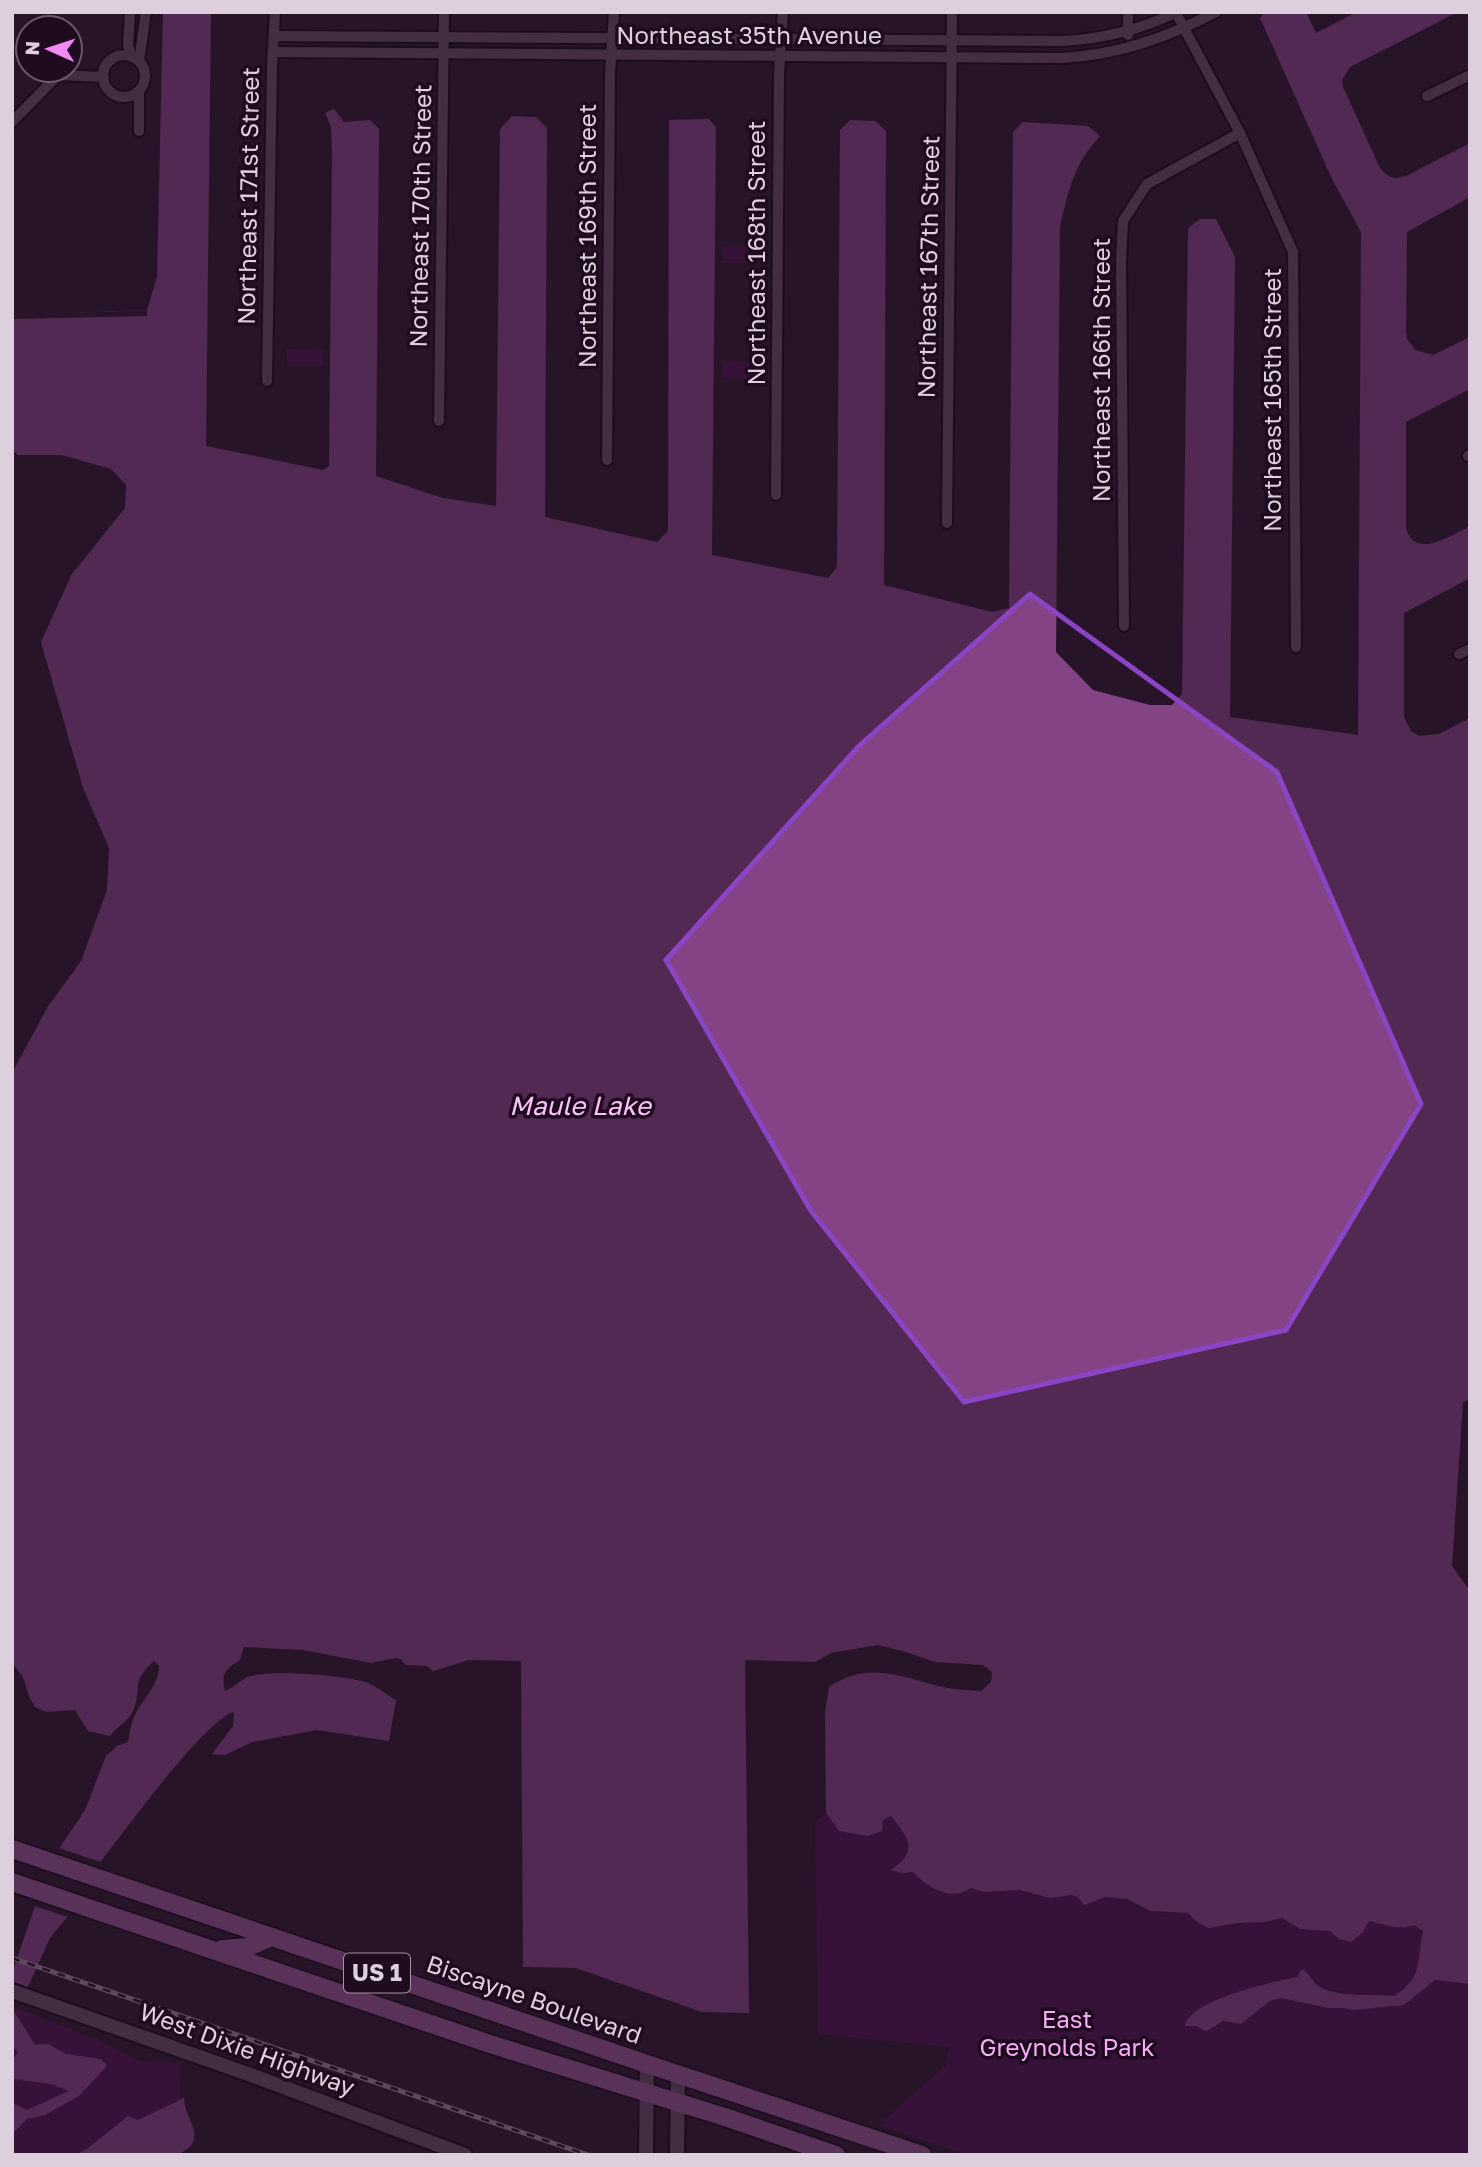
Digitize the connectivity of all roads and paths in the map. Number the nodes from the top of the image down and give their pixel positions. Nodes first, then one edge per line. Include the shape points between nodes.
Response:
1 (130, 12) edge
2 (146, 12) edge
3 (275, 12) edge
4 (444, 12) edge
5 (614, 12) edge
6 (783, 12) edge
7 (952, 12) edge
8 (1128, 12) edge
9 (1216, 12) edge
10 (1176, 13) edge
11 (1185, 28) junction
12 (1127, 32) junction
13 (274, 36) junction
14 (444, 38) junction
15 (613, 39) junction
16 (783, 40) junction
17 (952, 41) junction
18 (1131, 48) junction
19 (273, 52) junction
20 (443, 54) junction
21 (611, 56) junction
22 (781, 57) junction
23 (952, 58) junction
24 (135, 59) junction
25 (1470, 75) edge
26 (104, 77) junction
27 (139, 91) junction
28 (1427, 96) dead end
29 (12, 122) edge
30 (139, 131) dead end
31 (1240, 133) junction
32 (267, 381) dead end
33 (439, 421) dead end
34 (607, 460) dead end
35 (776, 495) dead end
36 (947, 523) dead end
37 (1124, 626) dead end
38 (1296, 647) dead end
39 (12, 1849) edge
40 (12, 1882) edge
41 (272, 1937) junction
42 (208, 1948) junction
43 (12, 1991) edge
44 (647, 2064) junction
45 (678, 2074) junction
46 (647, 2093) junction
47 (678, 2103) junction
48 (465, 2155) edge
49 (646, 2155) edge
50 (677, 2155) edge
51 (836, 2155) edge
52 (922, 2155) edge

1 - 24 street via 128,45
2 - 24 street
3 - 13 street, Northeast 171st Street
4 - 14 street, Northeast 170th Street
5 - 15 street, Northeast 169th Street
6 - 16 street, Northeast 168th Street
7 - 17 street, Northeast 167th Street
8 - 12 street
9 - 11 street, Northeast 35th Avenue
10 - 11 street, Northeast 165th Street
10 - 12 street, Northeast 35th Avenue
11 - 18 street, Northeast 35th Avenue
11 - 31 street, Northeast 165th Street
12 - 17 street, Northeast 35th Avenue via 1062,41
12 - 18 street
13 - 14 street, Northeast 35th Avenue
13 - 19 street, Northeast 171st Street
14 - 15 street, Northeast 35th Avenue
14 - 20 street, Northeast 170th Street
15 - 16 street, Northeast 35th Avenue
15 - 21 street, Northeast 169th Street
16 - 17 street, Northeast 35th Avenue
16 - 22 street, Northeast 168th Street
17 - 23 street, Northeast 167th Street
18 - 23 street, Northeast 35th Avenue via 1062,58
19 - 20 street, Northeast 35th Avenue
19 - 32 street, Northeast 171st Street
20 - 21 street, Northeast 35th Avenue
20 - 33 street, Northeast 170th Street
21 - 22 street, Northeast 35th Avenue
21 - 34 street, Northeast 169th Street
22 - 23 street, Northeast 35th Avenue
22 - 35 street, Northeast 168th Street
23 - 36 street, Northeast 167th Street
24 - 26 street via 113,59
24 - 27 street via 145,73
25 - 28 street
26 - 27 street via 114,94 127,97
26 - 29 street via 58,75
27 - 30 street
31 - 37 street, Northeast 166th Street via 1147,184 1124,221
31 - 38 street, Northeast 165th Street via 1293,252
39 - 41 main road, Biscayne Boulevard / US 1
40 - 42 main road, US 1
41 - 42 main road via 248,1947
41 - 44 main road, Biscayne Boulevard / US 1
42 - 46 main road, US 1
43 - 48 street, West Dixie Highway
44 - 45 main road, Biscayne Boulevard / US 1
44 - 46 street
45 - 47 street
45 - 52 main road, Biscayne Boulevard / US 1
46 - 47 main road, US 1
46 - 49 street
47 - 50 street
47 - 51 main road, US 1

